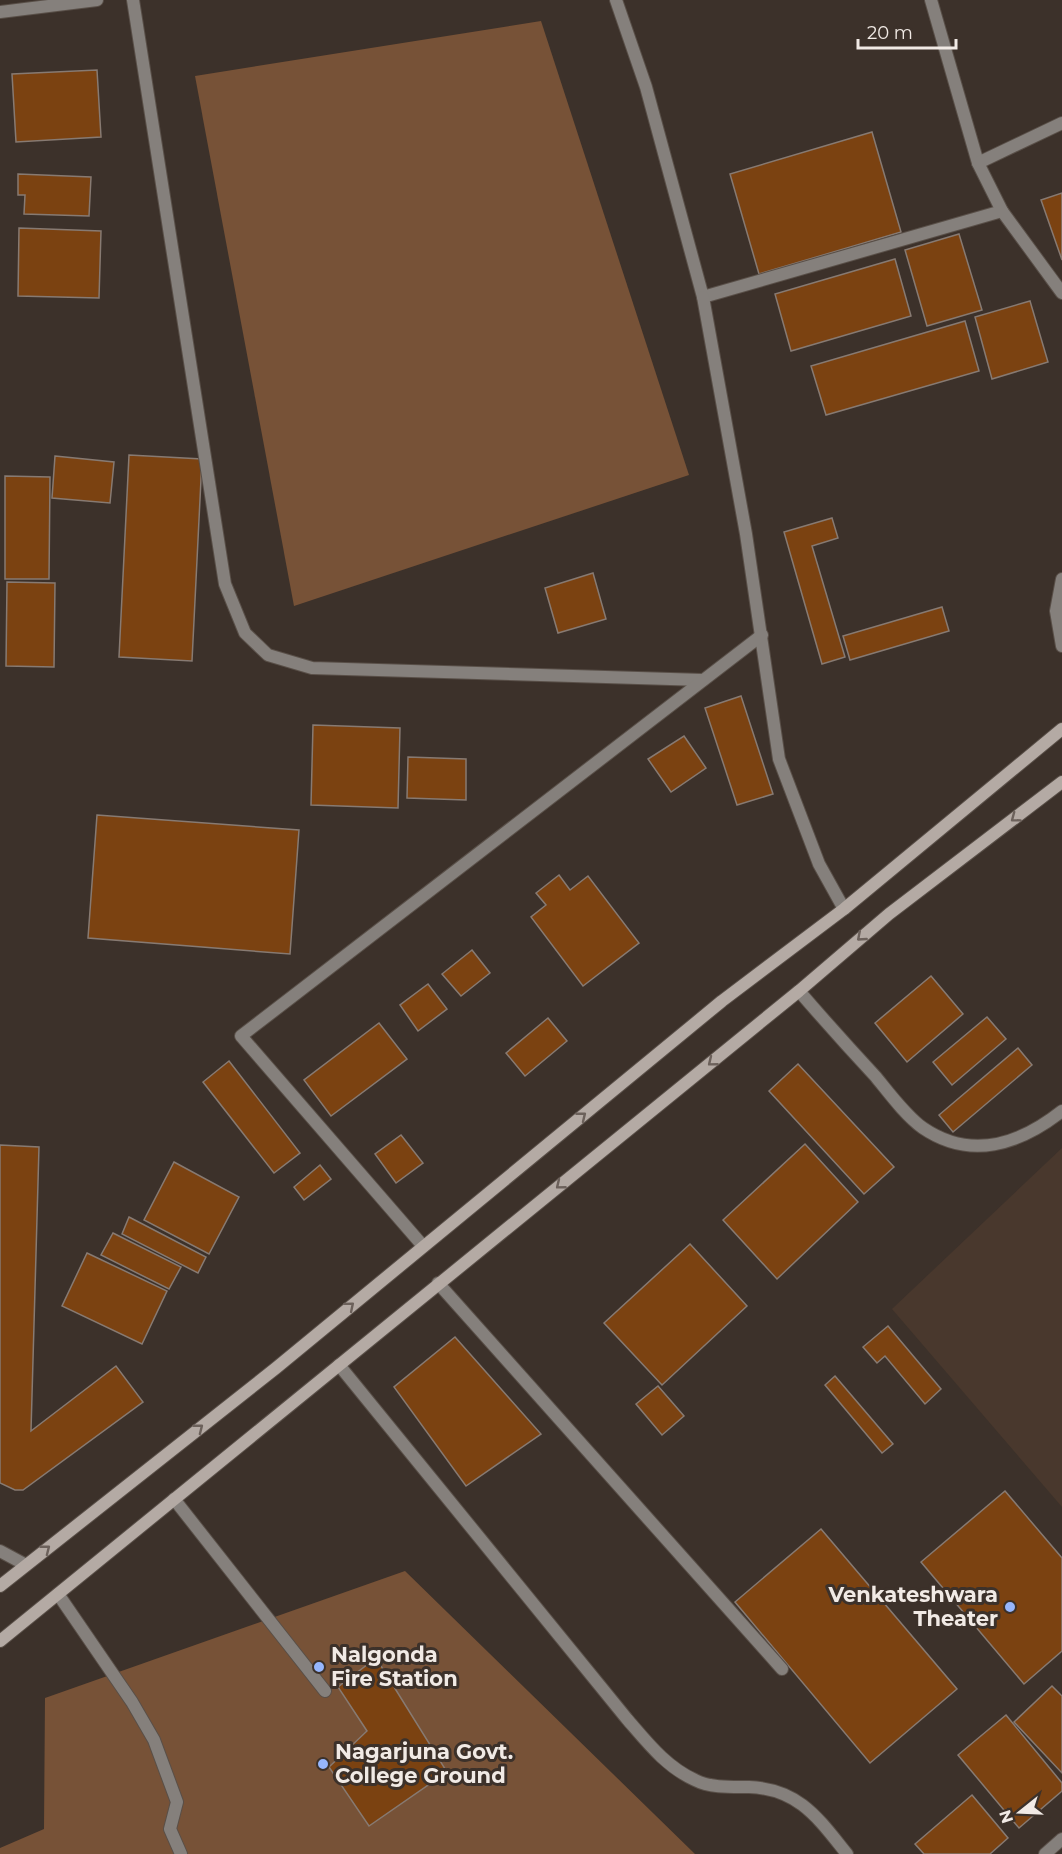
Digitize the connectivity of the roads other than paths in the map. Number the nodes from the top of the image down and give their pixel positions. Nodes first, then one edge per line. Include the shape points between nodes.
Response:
1 (97, 0) edge
2 (133, 0) edge
3 (616, 0) edge
4 (931, 0) edge
5 (0, 12) edge
6 (1062, 123) edge
7 (978, 163) junction
8 (1002, 211) junction
9 (1062, 293) edge
10 (703, 297) junction
11 (1062, 579) edge
12 (762, 635) junction
13 (1062, 646) edge
14 (703, 680) junction
15 (1062, 729) edge
16 (1062, 782) edge
17 (844, 909) junction
18 (799, 991) junction
19 (1062, 1112) edge
20 (423, 1246) junction
21 (438, 1284) junction
22 (339, 1365) junction
23 (174, 1499) junction
24 (0, 1551) edge
25 (26, 1565) junction
26 (0, 1586) edge
27 (58, 1594) junction
28 (0, 1641) edge
29 (782, 1670) dead end
30 (325, 1690) dead end
31 (1062, 1839) edge
32 (181, 1854) edge
33 (847, 1854) edge
34 (1045, 1854) edge

1 - 5 street
2 - 14 street via 225,585 245,633 268,655 312,668
3 - 10 street via 646,87
4 - 7 street
6 - 7 street
7 - 8 street
8 - 9 street
8 - 10 street
10 - 12 street
11 - 13 street via 1056,611
12 - 14 street
12 - 17 street via 778,759 819,864
14 - 20 street via 241,1036
15 - 17 main road
16 -> 18 main road via 889,914
20 -> 17 main road via 722,1001
18 - 19 street via 921,1127 949,1143 979,1147 1020,1138
18 -> 21 main road
25 -> 20 main road via 276,1368
21 - 22 main road
21 - 29 street
22 - 23 main road
22 - 33 street via 666,1762 696,1781 766,1788 795,1798 820,1820
23 - 27 main road
23 - 30 street
24 - 25 street
25 - 26 main road
27 - 28 main road
27 - 32 street via 154,1740 177,1802 170,1829
31 - 34 street

